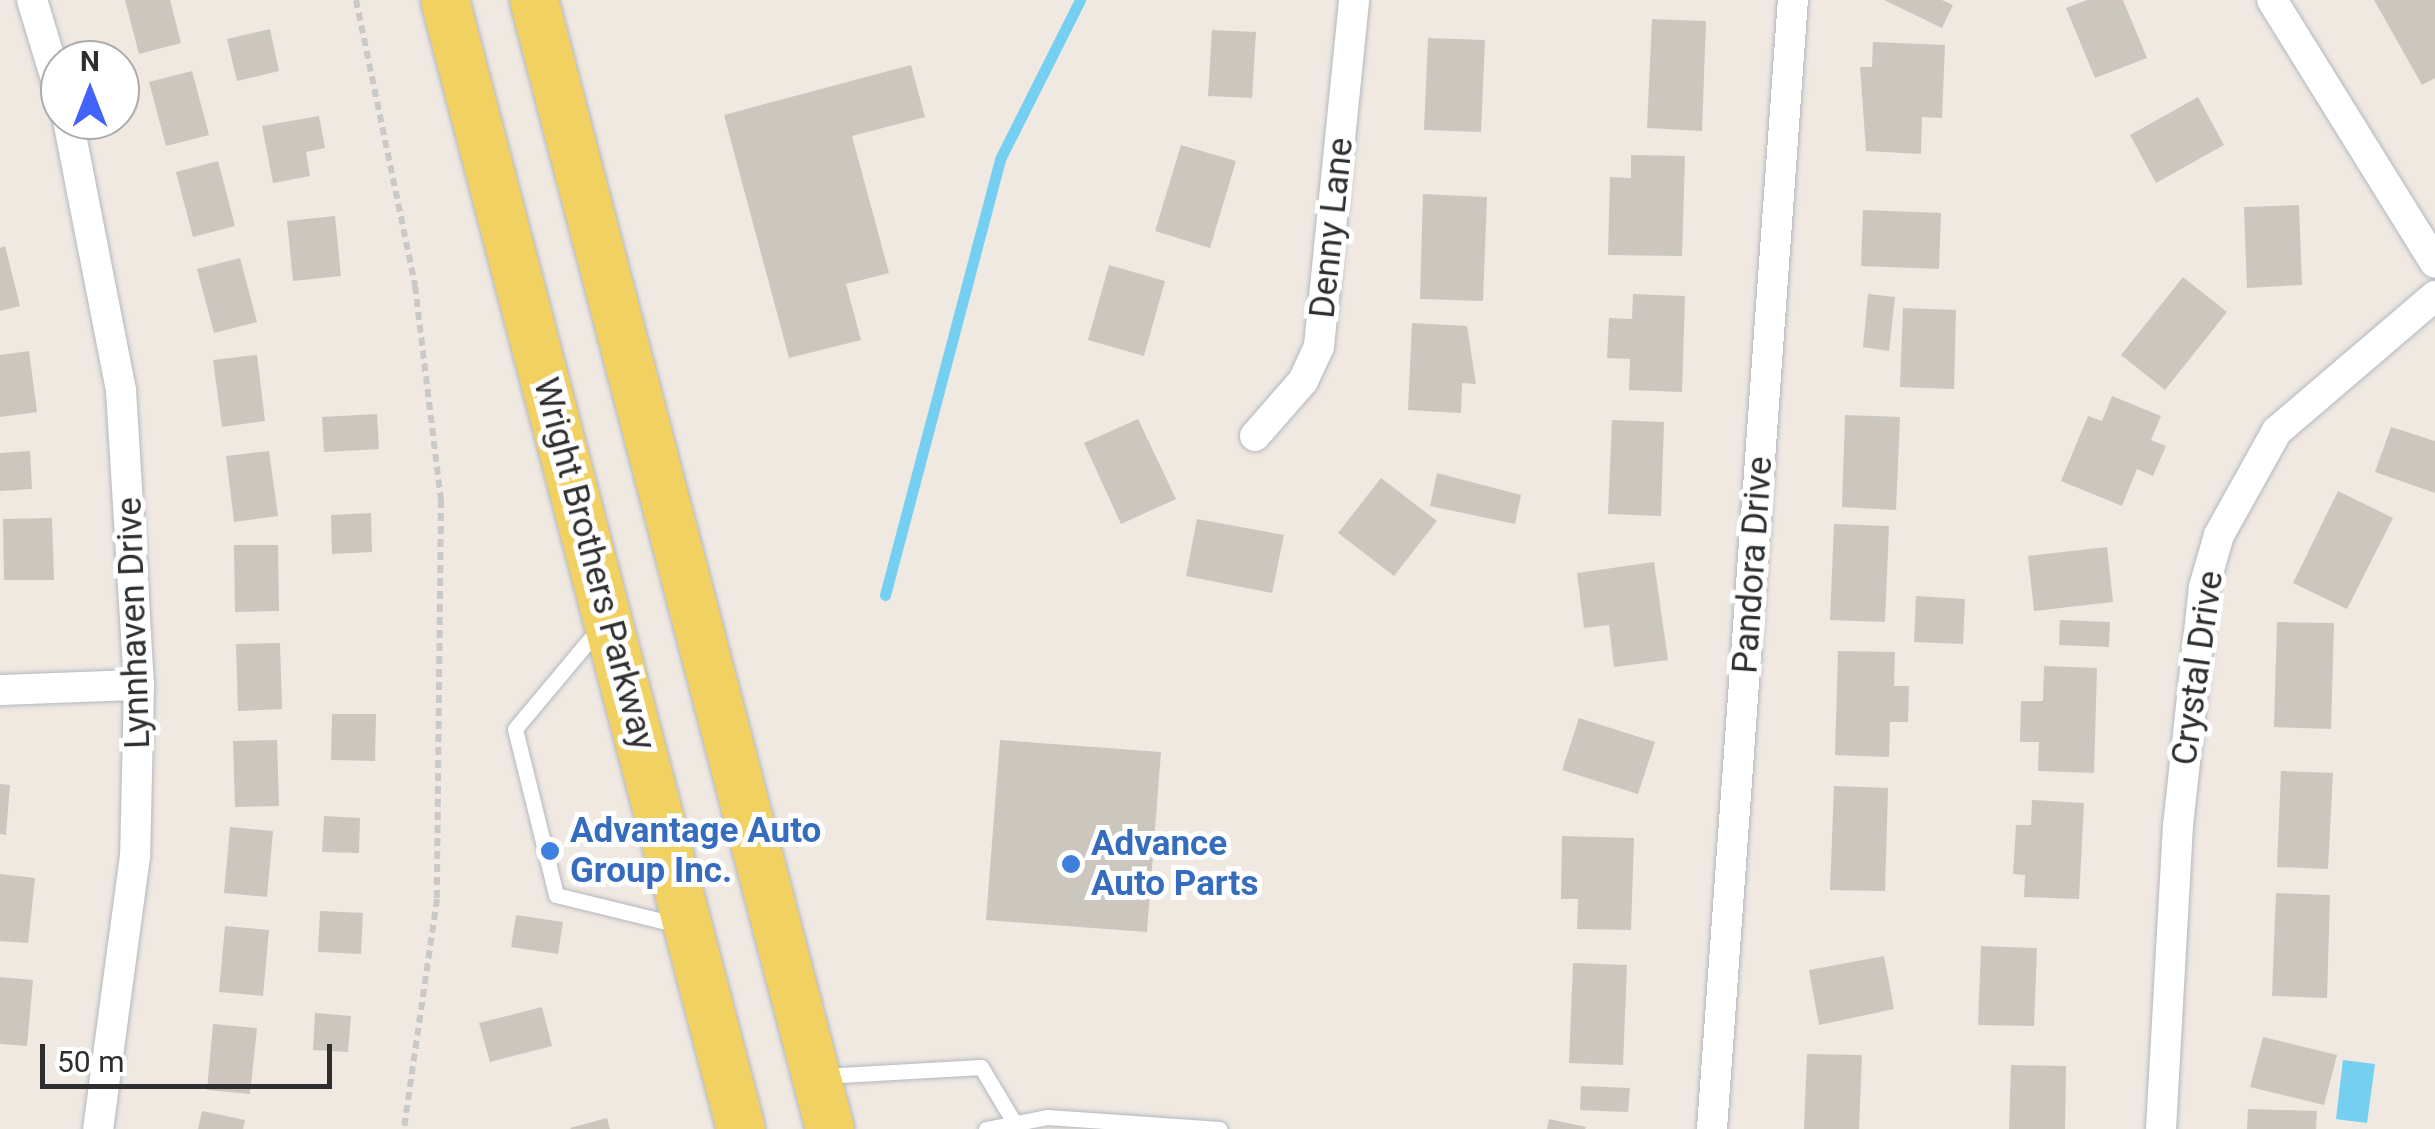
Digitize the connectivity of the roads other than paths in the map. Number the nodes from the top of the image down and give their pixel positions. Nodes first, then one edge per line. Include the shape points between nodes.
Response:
1 (32, 0) edge
2 (445, 0) edge
3 (534, 0) edge
4 (1354, 0) edge
5 (1793, 0) edge
6 (2272, 0) edge
7 (44, 40) edge
8 (72, 140) edge
9 (2435, 263) edge
10 (2435, 296) edge
11 (1255, 436) dead end
12 (608, 618) junction
13 (139, 684) junction
14 (0, 690) edge
15 (688, 927) junction
16 (816, 1076) junction
17 (1017, 1126) edge
18 (98, 1129) edge
19 (741, 1129) edge
20 (830, 1129) edge
21 (986, 1129) edge
22 (1220, 1129) edge
23 (1712, 1129) edge
24 (2161, 1129) edge

1 - 7 street
2 - 12 main road, Wright Brothers Parkway
3 - 16 main road
4 - 11 street, Denny Lane via 1319,346 1303,381
5 - 23 street, Pandora Drive
6 - 9 street
8 - 13 street, Lynnhaven Drive via 121,390
10 - 24 street, Crystal Drive via 2277,431 2219,535 2204,587 2180,808
12 - 15 main road, Wright Brothers Parkway
12 - 15 lane via 514,729 556,895
13 - 14 street
13 - 18 street, Lynnhaven Drive via 135,856
15 - 19 main road, Wright Brothers Parkway
16 - 17 lane via 982,1067
16 - 20 main road
17 - 21 lane
17 - 22 lane

